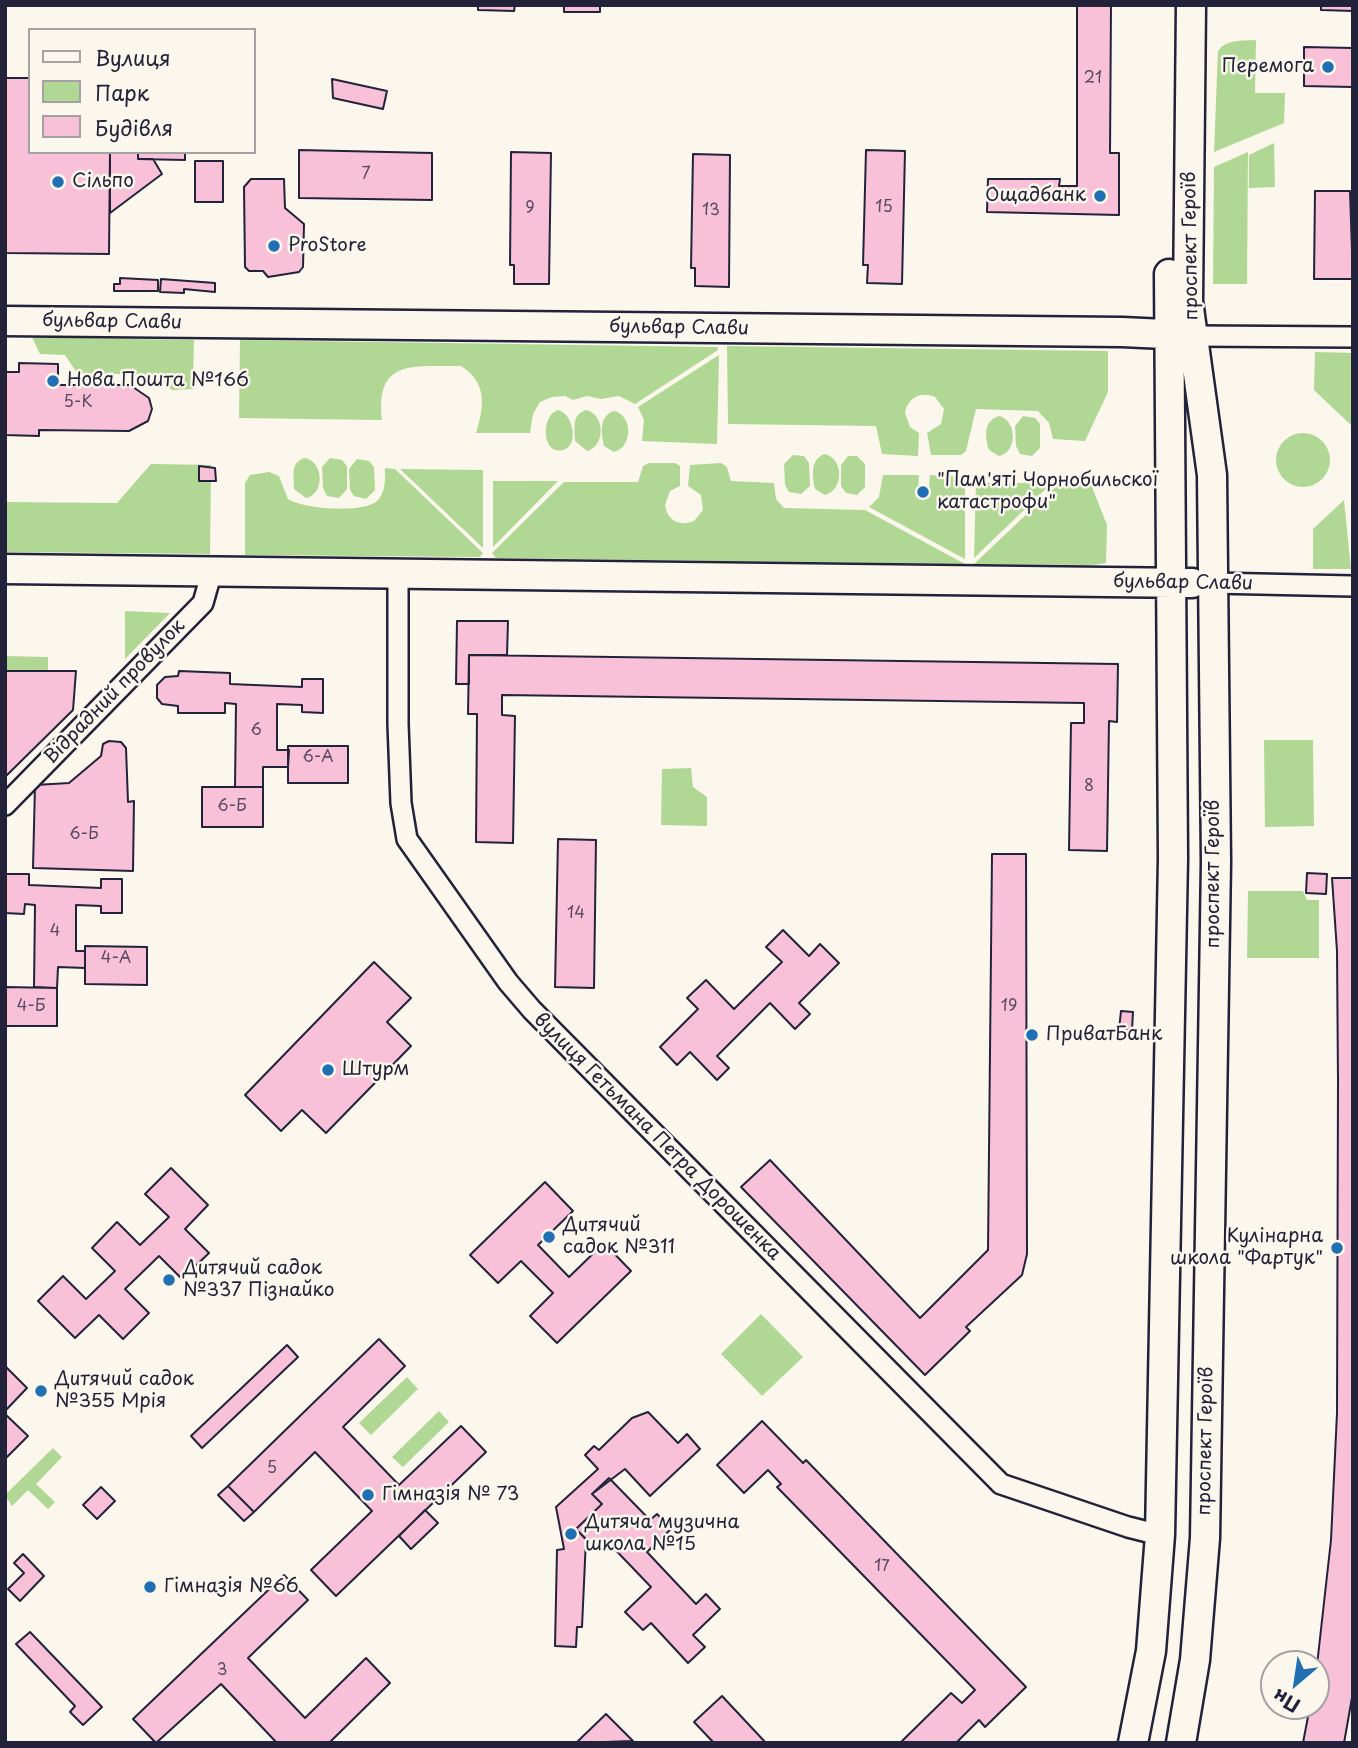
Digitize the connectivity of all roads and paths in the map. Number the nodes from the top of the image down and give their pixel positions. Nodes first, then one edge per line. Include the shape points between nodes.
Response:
1 (1174, 5) edge
2 (1191, 5) edge
3 (5, 321) edge
4 (1181, 335) junction
5 (1353, 337) edge
6 (5, 569) edge
7 (212, 571) junction
8 (398, 573) junction
9 (1173, 582) junction
10 (1212, 583) junction
11 (1353, 586) edge
12 (5, 805) edge
13 (1160, 1535) junction
14 (1133, 1743) edge
15 (1181, 1743) edge

1 - 4 main road, проспект Героїв
2 - 4 main road, проспект Героїв via 1188,300
3 - 4 main road, бульвар Слави
4 - 5 street, бульвар Слави
4 - 9 main road, проспект Героїв via 1168,431
4 - 10 main road, проспект Героїв via 1212,475
6 - 7 main road, бульвар Слави
7 - 8 main road, бульвар Слави
7 - 12 street, Відрадний провулок via 203,603
8 - 9 main road, бульвар Слави
8 - 13 street, вулиця Гетьмана Петра Дорошенка via 401,803 407,839 508,982 1001,1484
9 - 10 main road, бульвар Слави
9 - 13 main road, проспект Героїв via 1173,858
10 - 11 street, бульвар Слави
10 - 15 main road, проспект Героїв via 1216,862 1205,1538 1195,1660
13 - 14 main road, проспект Героїв via 1151,1651

